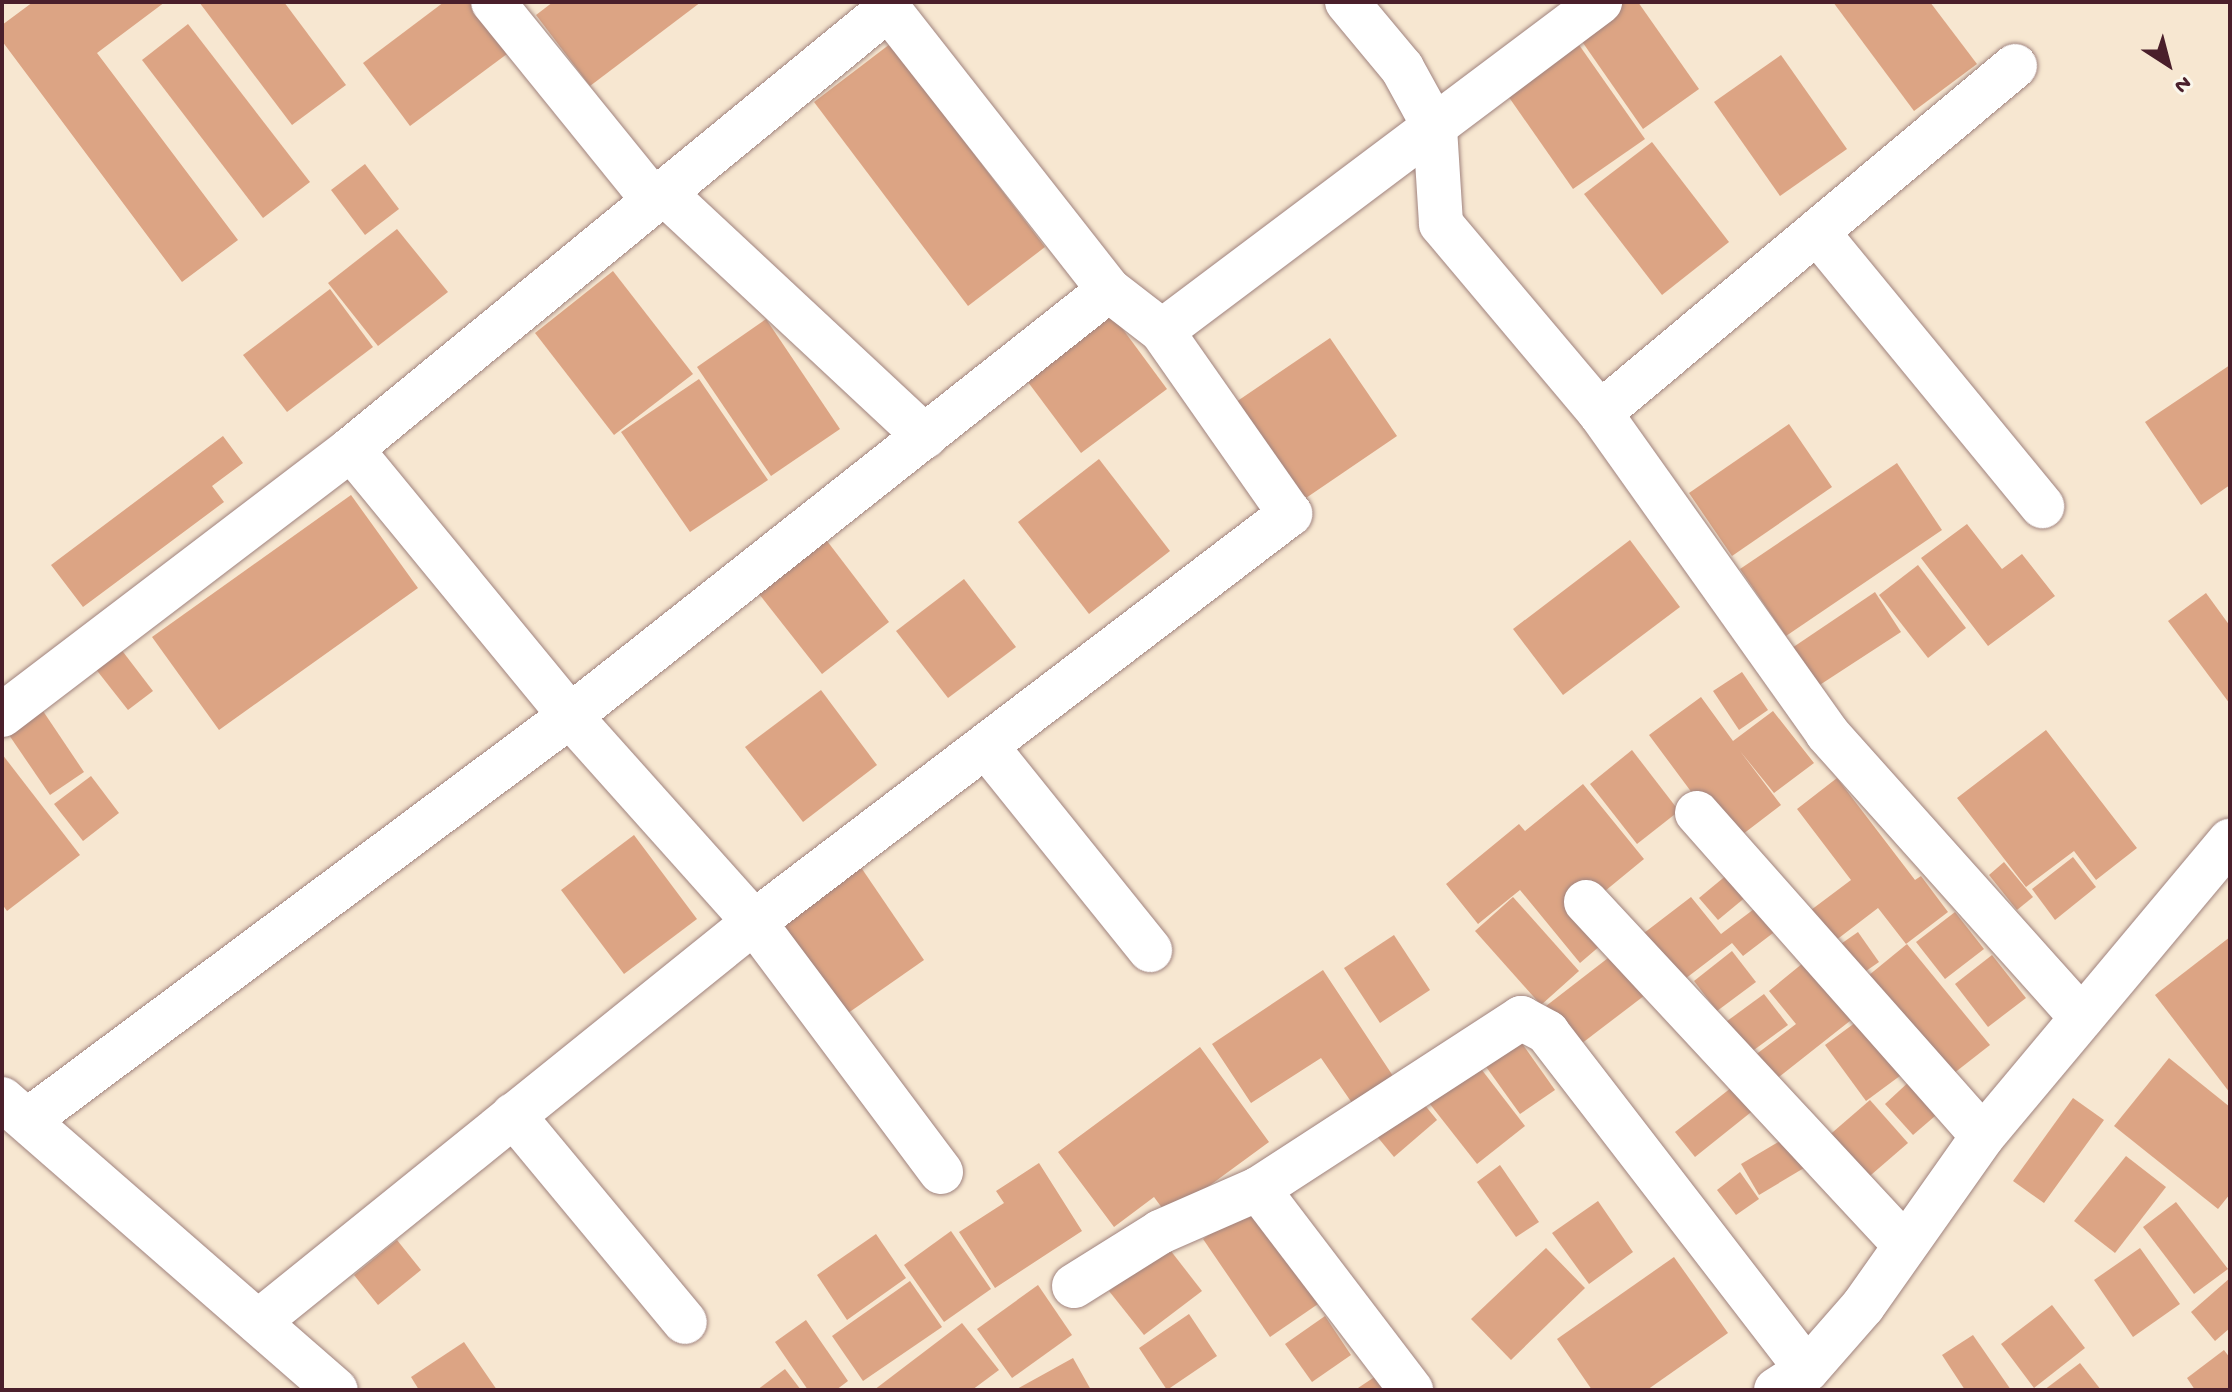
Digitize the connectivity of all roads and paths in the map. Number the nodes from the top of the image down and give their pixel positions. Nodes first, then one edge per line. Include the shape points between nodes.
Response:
1 (493, 2) edge
2 (1347, 2) edge
3 (1600, 2) edge
4 (886, 5) edge
5 (2015, 66) dead end
6 (1435, 128) junction
7 (659, 197) junction
8 (1817, 232) junction
9 (1109, 290) junction
10 (1162, 331) junction
11 (1600, 413) junction
12 (925, 436) junction
13 (351, 449) junction
14 (2042, 506) dead end
15 (2, 715) edge
16 (570, 716) junction
17 (986, 746) junction
18 (1697, 813) dead end
19 (2230, 841) edge
20 (1586, 902) dead end
21 (754, 922) junction
22 (1150, 950) dead end
23 (2082, 1018) junction
24 (15, 1110) edge
25 (513, 1115) junction
26 (1983, 1136) junction
27 (941, 1172) dead end
28 (1258, 1189) junction
29 (1905, 1245) junction
30 (1074, 1286) dead end
31 (258, 1322) junction
32 (685, 1322) dead end
33 (1792, 1380) edge
34 (336, 1390) edge
35 (1411, 1390) edge

1 - 7 street
2 - 6 street via 1402,68
3 - 6 street
4 - 7 street
4 - 9 street
5 - 8 street
6 - 10 street
6 - 11 street via 1441,224
7 - 12 street
7 - 13 street
8 - 11 street
8 - 14 street
9 - 10 street
9 - 12 street
10 - 17 street via 1290,514
11 - 23 street via 1827,733
12 - 16 street
13 - 15 street
13 - 16 street
16 - 21 street
16 - 24 street
17 - 21 street
17 - 22 street
18 - 26 street
19 - 23 street
20 - 29 street
21 - 25 street
21 - 27 street
23 - 26 street
24 - 31 street
25 - 31 street
25 - 32 street
26 - 29 street
28 - 30 street via 1160,1232
28 - 33 street via 1521,1018 1547,1032
28 - 35 street
29 - 33 street
31 - 34 street

